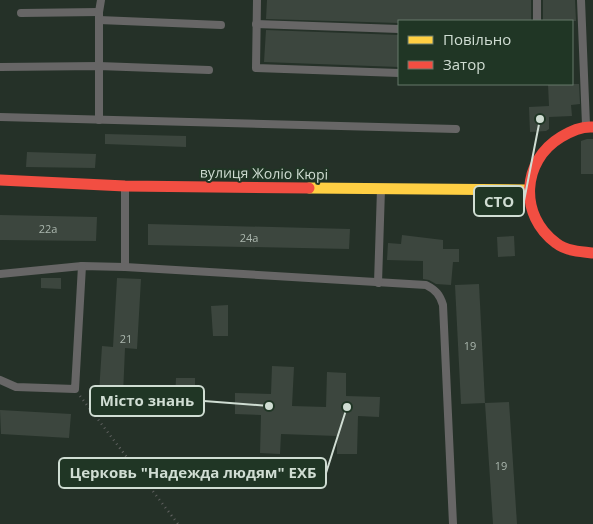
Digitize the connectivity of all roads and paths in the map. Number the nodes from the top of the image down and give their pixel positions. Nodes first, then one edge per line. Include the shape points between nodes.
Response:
1 (101, 0) edge
2 (257, 0) edge
3 (537, 0) edge
4 (582, 0) edge
5 (21, 13) dead end
6 (99, 16) junction
7 (537, 20) edge
8 (256, 24) junction
9 (221, 25) dead end
10 (398, 29) edge
11 (99, 66) junction
12 (0, 67) edge
13 (210, 70) dead end
14 (398, 73) edge
15 (0, 117) edge
16 (99, 120) junction
17 (589, 126) edge
18 (456, 129) dead end
19 (0, 180) edge
20 (125, 186) junction
21 (381, 189) junction
22 (528, 190) junction
23 (593, 253) edge
24 (82, 266) junction
25 (125, 267) junction
26 (0, 274) edge
27 (378, 283) junction
28 (0, 380) edge
29 (74, 389) junction
30 (178, 524) edge
31 (452, 524) edge

1 - 6 lane
2 - 8 lane
3 - 7 lane
4 - 17 lane
5 - 6 lane
6 - 9 lane
6 - 11 lane
8 - 10 lane
8 - 14 lane via 256,68
11 - 12 lane
11 - 13 lane
11 - 16 lane
15 - 16 lane
16 - 18 lane
17 - 22 street via 557,137 542,151 532,170
19 - 20 street, вулиця Жоліо Кюрі
20 - 21 street, вулиця Жоліо Кюрі
20 - 25 lane
21 - 22 street, вулиця Жоліо Кюрі
21 - 27 lane
22 - 23 street via 532,211 542,229 557,243 576,252
24 - 25 lane
24 - 26 lane
24 - 29 lane
25 - 27 lane
27 - 31 lane via 426,285 440,296 443,305
28 - 29 lane via 16,386
29 - 30 path

